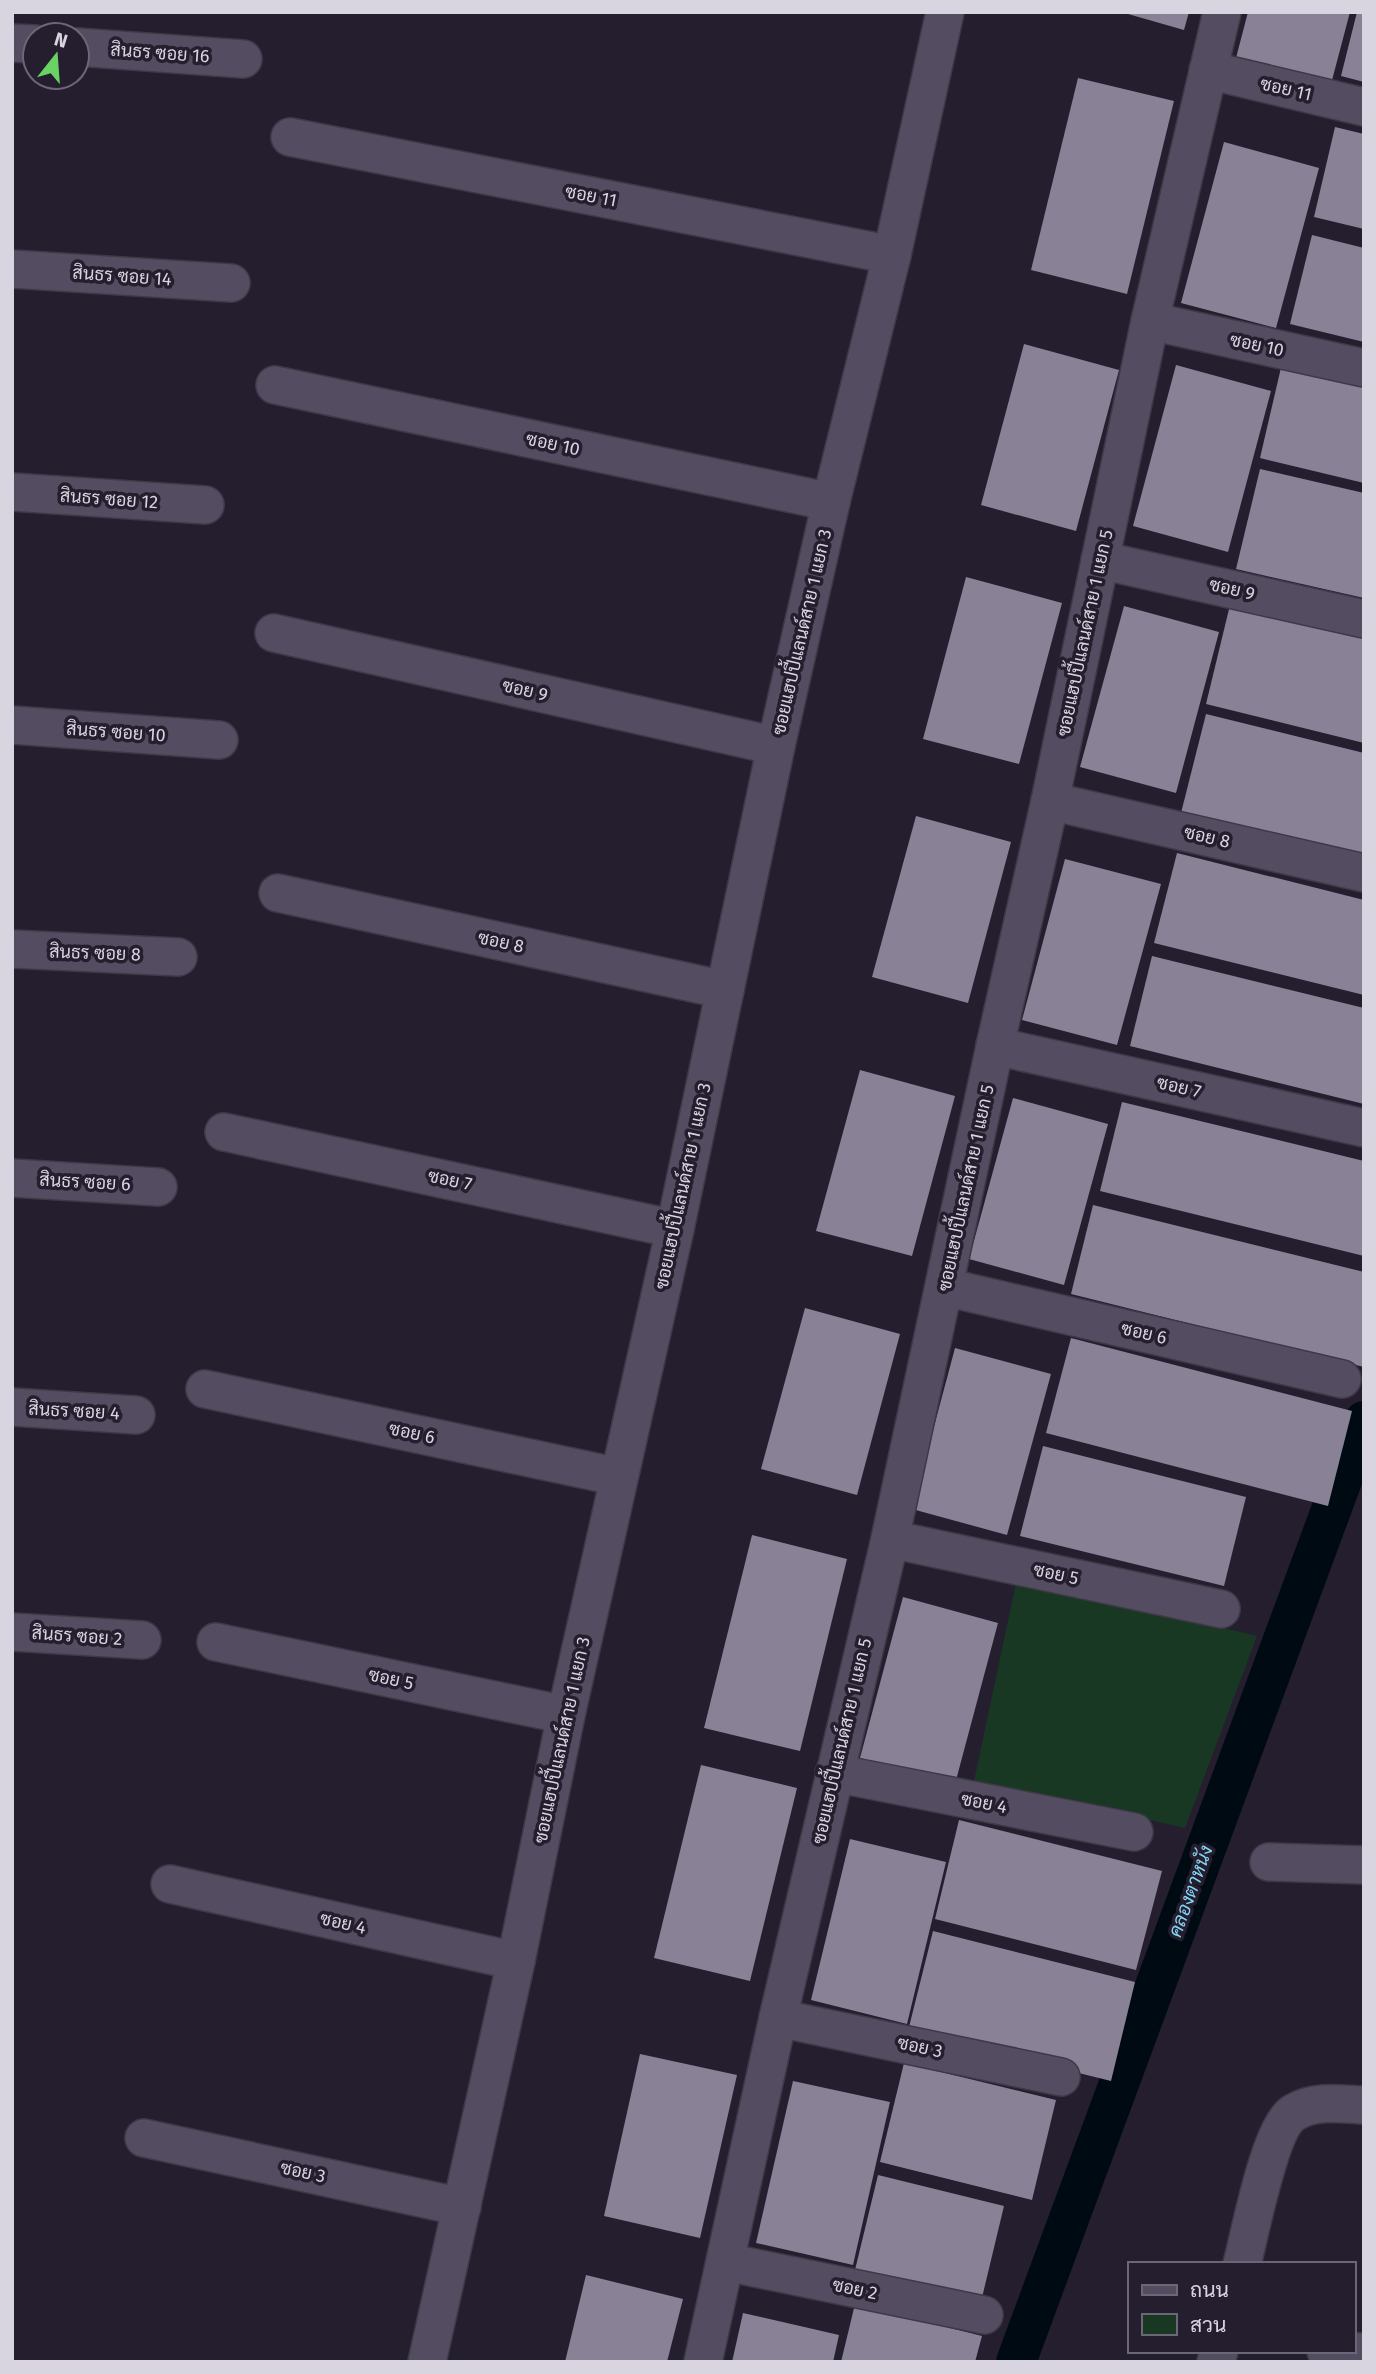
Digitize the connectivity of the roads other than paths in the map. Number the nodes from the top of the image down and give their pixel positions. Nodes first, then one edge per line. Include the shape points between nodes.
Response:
1 (945, 12) edge
2 (1222, 12) edge
3 (91, 48) edge
4 (243, 59) dead end
5 (1208, 70) junction
6 (1364, 107) edge
7 (290, 137) dead end
8 (892, 256) junction
9 (12, 269) edge
10 (231, 283) dead end
11 (1150, 321) junction
12 (1364, 368) edge
13 (275, 385) dead end
14 (12, 492) edge
15 (831, 502) junction
16 (205, 505) dead end
17 (1100, 560) junction
18 (1364, 619) edge
19 (274, 633) dead end
20 (12, 724) edge
21 (219, 740) dead end
22 (776, 746) junction
23 (1050, 801) junction
24 (1364, 873) edge
25 (278, 893) dead end
26 (12, 949) edge
27 (178, 957) dead end
28 (725, 990) junction
29 (995, 1046) junction
30 (1364, 1128) edge
31 (224, 1132) dead end
32 (12, 1178) edge
33 (158, 1186) dead end
34 (675, 1229) junction
35 (945, 1287) junction
36 (1342, 1379) dead end
37 (205, 1389) dead end
38 (12, 1408) edge
39 (136, 1415) dead end
40 (619, 1477) junction
41 (890, 1539) junction
42 (1221, 1609) dead end
43 (12, 1632) edge
44 (142, 1640) dead end
45 (216, 1642) dead end
46 (566, 1715) junction
47 (834, 1773) junction
48 (1134, 1832) dead end
49 (1269, 1863) dead end
50 (1364, 1865) edge
51 (170, 1884) dead end
52 (516, 1961) junction
53 (778, 2018) junction
54 (1061, 2077) dead end
55 (1364, 2105) edge
56 (145, 2137) dead end
57 (462, 2207) junction
58 (726, 2262) junction
59 (1243, 2262) edge
60 (984, 2315) dead end
61 (427, 2362) edge
62 (703, 2362) edge

1 - 8 street, ซอยแฮปปี้แลนด์สาย 1 แยก 3
2 - 5 street, ซอยแฮปปี้แลนด์สาย 1 แยก 5
3 - 4 street, สินธร ซอย 16
5 - 6 street, ซอย 11
5 - 11 street, ซอยแฮปปี้แลนด์สาย 1 แยก 5
7 - 8 street, ซอย 11
8 - 15 street, ซอยแฮปปี้แลนด์สาย 1 แยก 3
9 - 10 street, สินธร ซอย 14
11 - 12 street, ซอย 10
11 - 17 street, ซอยแฮปปี้แลนด์สาย 1 แยก 5
13 - 15 street, ซอย 10
14 - 16 street, สินธร ซอย 12
15 - 22 street, ซอยแฮปปี้แลนด์สาย 1 แยก 3
17 - 18 street, ซอย 9
17 - 23 street, ซอยแฮปปี้แลนด์สาย 1 แยก 5
19 - 22 street, ซอย 9
20 - 21 street, สินธร ซอย 10
22 - 28 street, ซอยแฮปปี้แลนด์สาย 1 แยก 3
23 - 24 street, ซอย 8
23 - 29 street, ซอยแฮปปี้แลนด์สาย 1 แยก 5
25 - 28 street, ซอย 8
26 - 27 street, สินธร ซอย 8
28 - 34 street, ซอยแฮปปี้แลนด์สาย 1 แยก 3
29 - 30 street, ซอย 7
29 - 35 street, ซอยแฮปปี้แลนด์สาย 1 แยก 5
31 - 34 street, ซอย 7
32 - 33 street, สินธร ซอย 6
34 - 40 street, ซอยแฮปปี้แลนด์สาย 1 แยก 3
35 - 36 street, ซอย 6
35 - 41 street, ซอยแฮปปี้แลนด์สาย 1 แยก 5
37 - 40 street, ซอย 6
38 - 39 street, สินธร ซอย 4
40 - 46 street, ซอยแฮปปี้แลนด์สาย 1 แยก 3
41 - 42 street, ซอย 5
41 - 47 street, ซอยแฮปปี้แลนด์สาย 1 แยก 5
43 - 44 street, สินธร ซอย 2
45 - 46 street, ซอย 5
46 - 52 street, ซอยแฮปปี้แลนด์สาย 1 แยก 3
47 - 48 street, ซอย 4
47 - 53 street, ซอยแฮปปี้แลนด์สาย 1 แยก 5
49 - 50 street
51 - 52 street, ซอย 4
52 - 57 street, ซอยแฮปปี้แลนด์สาย 1 แยก 3
53 - 54 street, ซอย 3
53 - 58 street, ซอยแฮปปี้แลนด์สาย 1 แยก 5
55 - 59 street via 1319,2103 1292,2113 1274,2141
56 - 57 street, ซอย 3
57 - 61 street, ซอยแฮปปี้แลนด์สาย 1 แยก 3
58 - 60 street, ซอย 2
58 - 62 street, ซอยแฮปปี้แลนด์สาย 1 แยก 5

